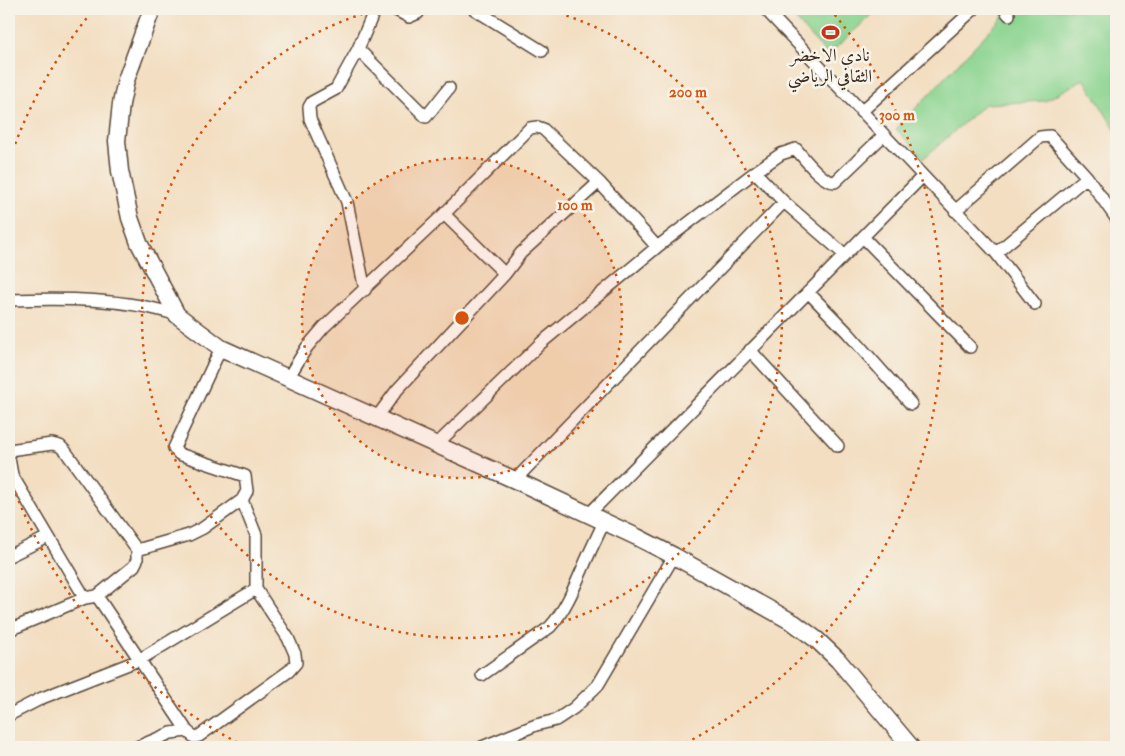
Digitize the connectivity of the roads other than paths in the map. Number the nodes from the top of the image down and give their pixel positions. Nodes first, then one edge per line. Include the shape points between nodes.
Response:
1 (152, 9) edge
2 (375, 9) edge
3 (394, 9) edge
4 (420, 9) edge
5 (474, 9) edge
6 (765, 9) edge
7 (974, 9) edge
8 (358, 49) junction
9 (542, 52) dead end
10 (449, 88) dead end
11 (861, 112) junction
12 (884, 136) junction
13 (754, 172) junction
14 (923, 176) junction
15 (1087, 178) junction
16 (598, 182) junction
17 (784, 202) junction
18 (955, 211) junction
19 (444, 214) junction
20 (1116, 218) edge
21 (863, 237) junction
22 (657, 247) junction
23 (996, 253) junction
24 (845, 255) junction
25 (505, 274) junction
26 (365, 290) junction
27 (808, 292) junction
28 (9, 300) edge
29 (1035, 304) dead end
30 (177, 315) junction
31 (970, 347) dead end
32 (221, 348) junction
33 (750, 350) junction
34 (288, 378) junction
35 (911, 404) dead end
36 (377, 417) junction
37 (436, 445) junction
38 (838, 446) dead end
39 (9, 450) edge
40 (9, 458) edge
41 (10, 476) edge
42 (515, 480) junction
43 (242, 500) junction
44 (588, 514) junction
45 (604, 522) junction
46 (48, 537) junction
47 (137, 550) junction
48 (9, 556) edge
49 (674, 556) junction
50 (256, 589) junction
51 (91, 597) junction
52 (9, 630) edge
53 (140, 660) junction
54 (482, 676) dead end
55 (9, 715) edge
56 (187, 731) junction
57 (138, 747) edge
58 (482, 747) edge
59 (911, 747) edge

1 - 30 street via 126,80 117,141 130,218 139,243
2 - 8 street
3 - 4 street via 409,17
5 - 9 street
6 - 11 street
7 - 11 street
8 - 10 street via 426,117
8 - 26 street via 336,89 312,102 308,113 347,202
11 - 12 street
12 - 13 street via 835,182 828,181 811,167 796,149 781,154
12 - 14 street
13 - 17 street
13 - 22 street
14 - 18 street
14 - 21 street
15 - 18 street via 1050,136 1040,137
15 - 20 street
15 - 23 street
16 - 19 street via 543,128 530,128
16 - 22 street
16 - 25 street via 521,253
17 - 24 street
17 - 42 street
18 - 23 street
19 - 25 street
19 - 26 street
21 - 24 street
21 - 31 street
22 - 37 street via 541,343
23 - 29 street
24 - 27 street
25 - 36 street via 397,390
26 - 34 street via 324,327
27 - 33 street
27 - 35 street
28 - 30 street via 109,302 155,308
30 - 32 street
32 - 34 street
32 - 43 street via 174,448 179,454 245,476 247,491
33 - 38 street
33 - 44 street
34 - 36 street
36 - 37 street
37 - 42 street
39 - 47 street via 52,444 60,446
40 - 41 street
41 - 46 street
42 - 44 street
43 - 47 street via 189,536
43 - 50 street via 256,535
44 - 45 street
45 - 49 street
45 - 54 street via 557,619
46 - 48 street
46 - 51 street
47 - 51 street via 134,566
49 - 58 street via 598,685 556,720
49 - 59 street via 817,640 838,660
50 - 53 street
50 - 56 street via 288,638 296,663 199,736 194,737
51 - 52 street
51 - 53 street
53 - 55 street via 42,698
53 - 56 street
56 - 57 street via 172,733

